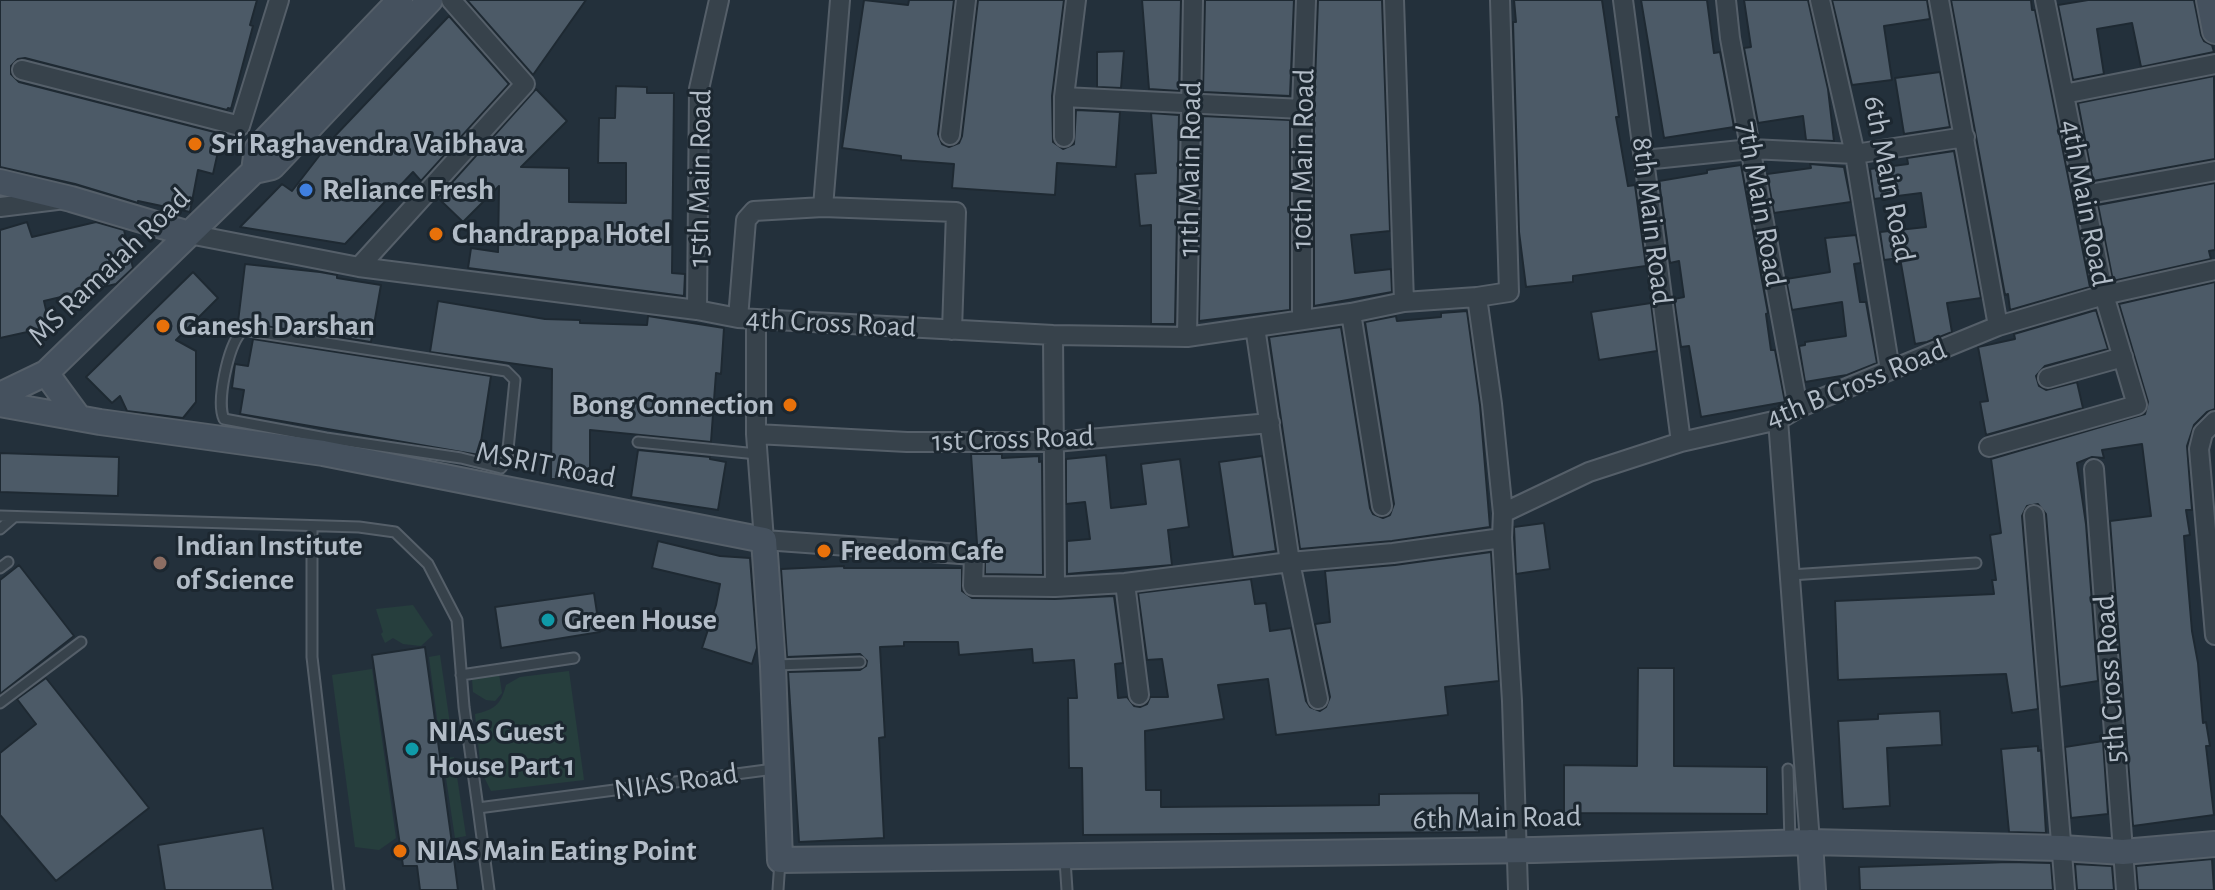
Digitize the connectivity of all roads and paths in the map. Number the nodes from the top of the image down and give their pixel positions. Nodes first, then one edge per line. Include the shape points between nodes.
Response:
1 (279, 0) edge
2 (400, 0) edge
3 (430, 0) edge
4 (451, 0) edge
5 (719, 0) edge
6 (840, 0) edge
7 (966, 0) edge
8 (1076, 0) edge
9 (1193, 0) edge
10 (1306, 0) edge
11 (1394, 0) edge
12 (1500, 0) edge
13 (1623, 0) edge
14 (1726, 0) edge
15 (1820, 0) edge
16 (1939, 0) edge
17 (2045, 0) edge
18 (2209, 0) edge
19 (2215, 31) edge
20 (2215, 64) edge
21 (22, 70) dead end
22 (2064, 94) junction
23 (1064, 97) junction
24 (1191, 104) junction
25 (1302, 109) junction
26 (240, 126) junction
27 (950, 135) dead end
28 (1064, 137) dead end
29 (1965, 137) junction
30 (1751, 149) junction
31 (1855, 154) junction
32 (1644, 160) junction
33 (254, 171) junction
34 (2215, 171) edge
35 (0, 182) edge
36 (2084, 195) junction
37 (71, 199) junction
38 (0, 207) edge
39 (823, 207) junction
40 (189, 234) junction
41 (359, 267) junction
42 (2215, 270) edge
43 (2104, 295) junction
44 (1477, 297) junction
45 (1404, 302) junction
46 (697, 310) junction
47 (1351, 313) junction
48 (747, 319) junction
49 (1302, 319) junction
50 (1998, 326) junction
51 (1255, 327) junction
52 (952, 330) junction
53 (1053, 335) junction
54 (1187, 337) junction
55 (2123, 357) junction
56 (1890, 370) junction
57 (46, 373) junction
58 (2048, 378) dead end
59 (0, 395) edge
60 (0, 404) edge
61 (1798, 408) junction
62 (79, 418) junction
63 (1778, 420) junction
64 (2215, 421) edge
65 (1270, 423) junction
66 (756, 434) junction
67 (638, 442) dead end
68 (1055, 442) junction
69 (1681, 442) junction
70 (324, 446) junction
71 (1989, 447) dead end
72 (757, 454) junction
73 (2094, 469) dead end
74 (1382, 506) dead end
75 (1503, 513) junction
76 (2034, 515) dead end
77 (0, 516) edge
78 (14, 517) junction
79 (312, 527) junction
80 (0, 529) edge
81 (1502, 538) junction
82 (764, 540) junction
83 (1290, 562) junction
84 (1976, 563) dead end
85 (1790, 575) junction
86 (1125, 583) junction
87 (1055, 587) junction
88 (2215, 635) edge
89 (81, 642) dead end
90 (574, 658) dead end
91 (860, 662) dead end
92 (773, 666) junction
93 (461, 675) junction
94 (1139, 695) dead end
95 (1318, 699) dead end
96 (0, 703) edge
97 (777, 769) junction
98 (1788, 769) dead end
99 (478, 808) junction
100 (1800, 842) junction
101 (2215, 844) edge
102 (2062, 848) junction
103 (1516, 849) junction
104 (2123, 852) junction
105 (1065, 856) junction
106 (780, 860) junction
107 (339, 890) edge
108 (489, 890) edge
109 (778, 890) edge
110 (1067, 890) edge
111 (1518, 890) edge
112 (1813, 890) edge
113 (2065, 890) edge
114 (2126, 890) edge

1 - 26 street
2 - 33 street, MS Ramaiah Road via 257,149
3 - 33 street, MS Ramaiah Road via 272,167
4 - 41 street via 525,84
5 - 46 street, 15th Main Road via 699,89
6 - 39 street
7 - 27 street
8 - 23 street
9 - 24 street, 11th Main Road
10 - 25 street, 10th Main Road
11 - 45 street
12 - 44 street, 4th Cross Road via 1509,292
13 - 32 street, 8th Main Road
14 - 30 street, 7th Main Road
15 - 31 street, 6th Main Road
16 - 29 street
17 - 22 street, 4th Main Road
18 - 19 street
20 - 22 street
21 - 26 street
22 - 36 street, 4th Main Road
23 - 24 street
23 - 28 street
24 - 25 street
24 - 54 street, 11th Main Road
25 - 49 street, 10th Main Road
26 - 33 street
29 - 31 street
29 - 50 street
30 - 31 street
30 - 32 street
30 - 61 street, 7th Main Road
31 - 56 street, 6th Main Road
32 - 69 street, 8th Main Road
33 - 40 street, MS Ramaiah Road
34 - 36 street
35 - 37 street
36 - 43 street, 4th Main Road
37 - 38 street
37 - 40 street
39 - 48 street via 754,211 746,220
39 - 52 street via 956,212
40 - 41 street, 4th Cross Road
40 - 57 street, MS Ramaiah Road
41 - 46 street, 4th Cross Road
42 - 43 street, 4th B Cross Road
43 - 50 street, 4th B Cross Road
43 - 55 street, 4th Main Road
44 - 45 street, 4th Cross Road
44 - 75 street
45 - 47 street, 4th Cross Road
46 - 48 street, 4th Cross Road
47 - 49 street, 4th Cross Road
47 - 74 street
48 - 52 street, 4th Cross Road
48 - 66 street
49 - 51 street, 4th Cross Road
50 - 56 street, 4th B Cross Road
51 - 54 street, 4th Cross Road
51 - 65 street
52 - 53 street, 4th Cross Road
53 - 54 street, 4th Cross Road
53 - 68 street
55 - 58 street
55 - 71 street, 4th Main Road via 2137,405
56 - 61 street, 4th B Cross Road
57 - 59 street, MS Ramaiah Road
57 - 62 street
60 - 62 street, MSRIT Road
61 - 63 street, 4th B Cross Road
62 - 70 street, MSRIT Road
63 - 69 street, 4th B Cross Road
63 - 85 street
64 - 88 street via 2203,433 2199,449
65 - 68 street, 1st Cross Road
65 - 83 street
66 - 68 street, 1st Cross Road via 894,442
66 - 72 street
67 - 72 lane
68 - 87 street
69 - 75 street, 4th B Cross Road via 1589,472
70 - 70 lane via 224,419 220,399 232,347 241,332 506,371 515,380 507,459 501,468 461,458
70 - 82 street, MSRIT Road
72 - 82 street
73 - 104 street, 5th Cross Road
75 - 81 street
76 - 102 street
77 - 78 lane
78 - 79 lane
78 - 80 lane
79 - 93 lane via 395,532 428,564 457,620
79 - 107 lane via 312,657
81 - 83 street
81 - 103 street
82 - 87 street via 974,555 973,586
82 - 92 street
83 - 86 street
83 - 95 street
84 - 85 lane
85 - 100 street
86 - 87 street
86 - 94 street
89 - 96 lane
90 - 93 lane
91 - 92 lane
92 - 97 street
93 - 99 lane
97 - 99 lane, NIAS Road
97 - 106 street
98 - 100 lane
99 - 108 lane
100 - 102 street, 6th Main Road
100 - 103 street, 6th Main Road
100 - 112 street
101 - 104 street, 6th Main Road
102 - 104 street, 6th Main Road
102 - 113 street
103 - 105 street, 6th Main Road
103 - 111 street
104 - 114 street, 5th Cross Road
105 - 106 street, 6th Main Road
105 - 110 lane
106 - 109 lane

